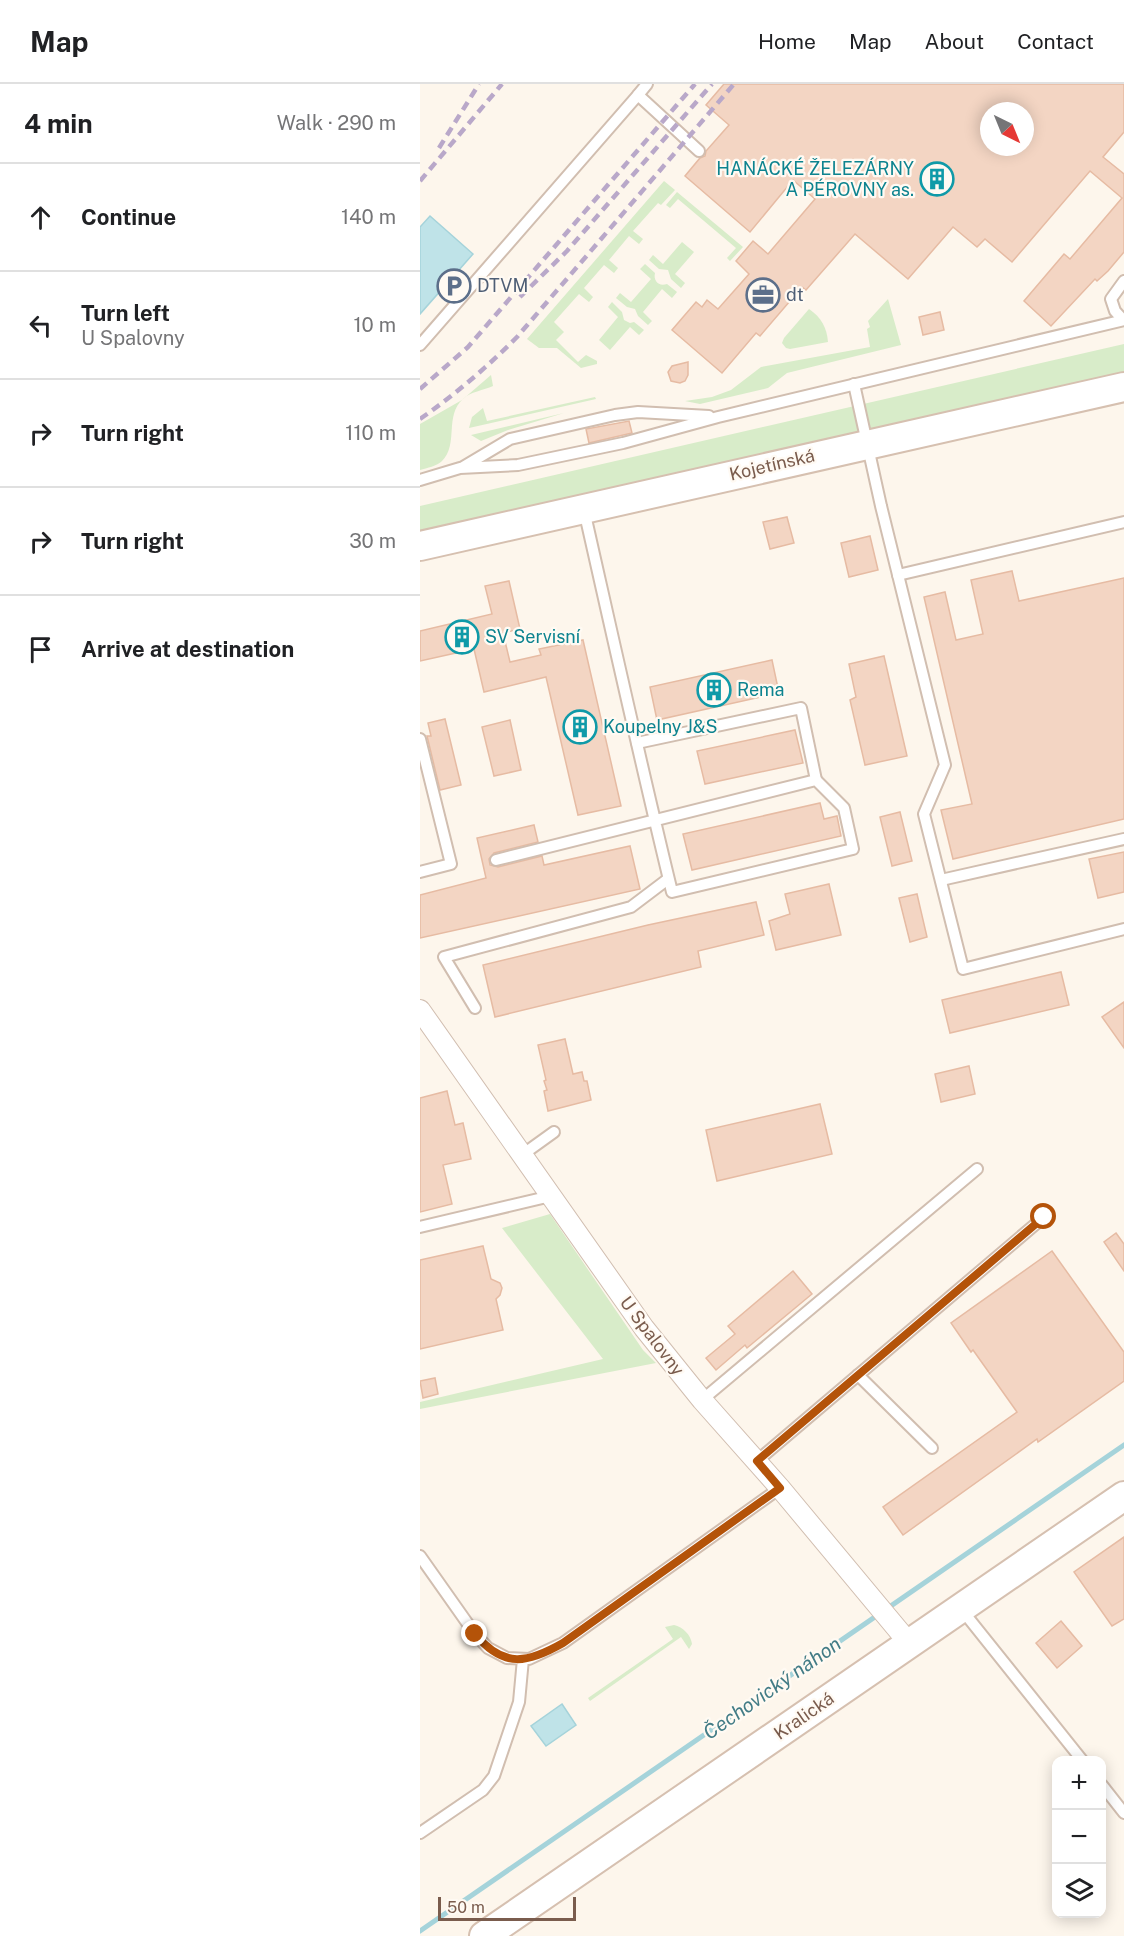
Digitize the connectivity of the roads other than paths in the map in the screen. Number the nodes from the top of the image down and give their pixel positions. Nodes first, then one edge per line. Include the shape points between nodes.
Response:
1 (648, 84) edge
2 (638, 95) junction
3 (699, 151) dead end
4 (1124, 281) edge
5 (1123, 320) edge
6 (420, 345) edge
7 (854, 384) junction
8 (1124, 387) edge
9 (718, 417) junction
10 (867, 444) junction
11 (460, 468) junction
12 (420, 480) edge
13 (583, 508) junction
14 (1124, 522) edge
15 (420, 546) edge
16 (898, 575) junction
17 (420, 739) edge
18 (638, 743) junction
19 (816, 780) junction
20 (655, 819) junction
21 (1124, 839) edge
22 (496, 860) dead end
23 (420, 872) edge
24 (668, 879) junction
25 (941, 880) junction
26 (1124, 929) edge
27 (475, 1008) dead end
28 (420, 1010) edge
29 (554, 1132) dead end
30 (522, 1155) junction
31 (977, 1169) dead end
32 (551, 1196) junction
33 (1044, 1217) dead end
34 (420, 1227) edge
35 (858, 1375) junction
36 (702, 1400) junction
37 (932, 1448) dead end
38 (757, 1461) junction
39 (780, 1488) junction
40 (1124, 1496) edge
41 (420, 1556) edge
42 (960, 1608) junction
43 (901, 1634) junction
44 (523, 1659) junction
45 (1078, 1756) edge
46 (1106, 1791) edge
47 (1124, 1813) edge
48 (420, 1833) edge
49 (484, 1936) edge

1 - 2 lane
2 - 3 lane
2 - 6 lane
4 - 5 lane via 1111,298
5 - 7 lane
7 - 9 lane
7 - 10 lane
8 - 10 main road, Kojetínská
9 - 11 lane via 623,443 518,465
9 - 11 lane via 638,411 615,415 510,439
10 - 13 main road, Kojetínská
10 - 16 lane
11 - 12 lane
13 - 15 main road, Kojetínská
13 - 18 lane
14 - 16 lane
16 - 25 lane via 945,765 924,814
17 - 23 lane via 451,864
18 - 19 lane via 801,708
18 - 20 lane
19 - 20 lane
19 - 24 lane via 844,808 853,849 672,892
20 - 22 lane
20 - 24 lane
21 - 25 lane
24 - 27 lane via 631,907 444,957
25 - 26 lane via 963,969
28 - 30 street, U Spalovny
29 - 30 lane
30 - 32 street, U Spalovny
31 - 36 lane
32 - 34 lane
32 - 36 street, U Spalovny via 644,1328
33 - 35 lane
35 - 37 lane
35 - 38 lane
36 - 38 street, U Spalovny
38 - 39 street, U Spalovny
39 - 43 street, U Spalovny
39 - 44 lane via 563,1643 537,1657
40 - 42 main road, Kralická
41 - 44 lane via 483,1644 507,1658
42 - 43 main road, Kralická
42 - 45 lane
43 - 49 main road, Kralická
44 - 48 lane via 519,1702 494,1776 483,1790
46 - 47 lane

